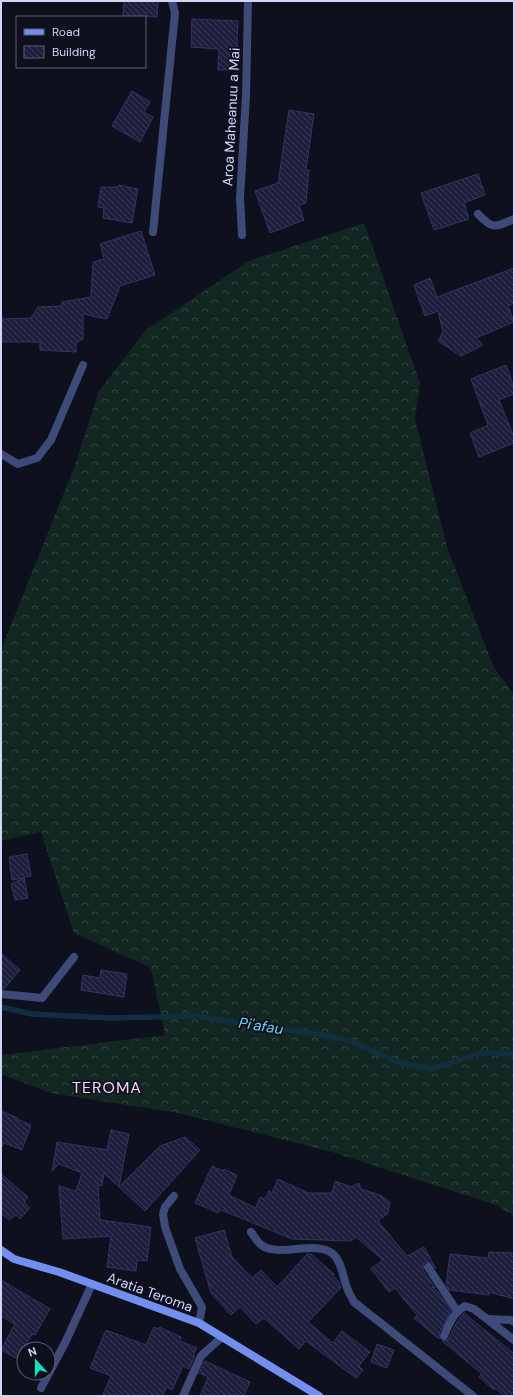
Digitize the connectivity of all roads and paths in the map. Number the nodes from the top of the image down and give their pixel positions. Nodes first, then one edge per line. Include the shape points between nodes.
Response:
1 (172, 1) edge
2 (248, 1) edge
3 (478, 214) dead end
4 (514, 219) edge
5 (152, 232) dead end
6 (242, 235) dead end
7 (83, 365) dead end
8 (1, 454) edge
9 (74, 957) dead end
10 (1, 994) edge
11 (174, 1196) dead end
12 (251, 1232) dead end
13 (1, 1250) edge
14 (428, 1268) dead end
15 (92, 1284) junction
16 (457, 1311) junction
17 (489, 1319) junction
18 (514, 1322) edge
19 (199, 1324) junction
20 (444, 1336) dead end
21 (222, 1337) junction
22 (514, 1340) edge
23 (41, 1388) dead end
24 (183, 1396) edge
25 (319, 1396) edge
26 (474, 1396) edge

1 - 5 street via 175,13
2 - 6 street, Aroa Maheanuu a Mai via 240,198
3 - 4 street via 487,224 496,226
7 - 8 street via 51,440 37,458 18,464
9 - 10 street via 42,998
11 - 19 street, Aratia Teroma via 165,1207 165,1227 180,1269 202,1307
12 - 26 street via 261,1245 276,1250 324,1249 334,1254 354,1302
13 - 15 main road, Aratia Teroma via 14,1259
14 - 16 street
15 - 19 main road, Aratia Teroma
15 - 23 street, Aratia Teroma
16 - 17 street via 465,1306
16 - 20 street
17 - 18 street
17 - 22 street
19 - 21 main road, Aratia Teroma
21 - 24 street via 201,1356
21 - 25 main road, Aratia Teroma

